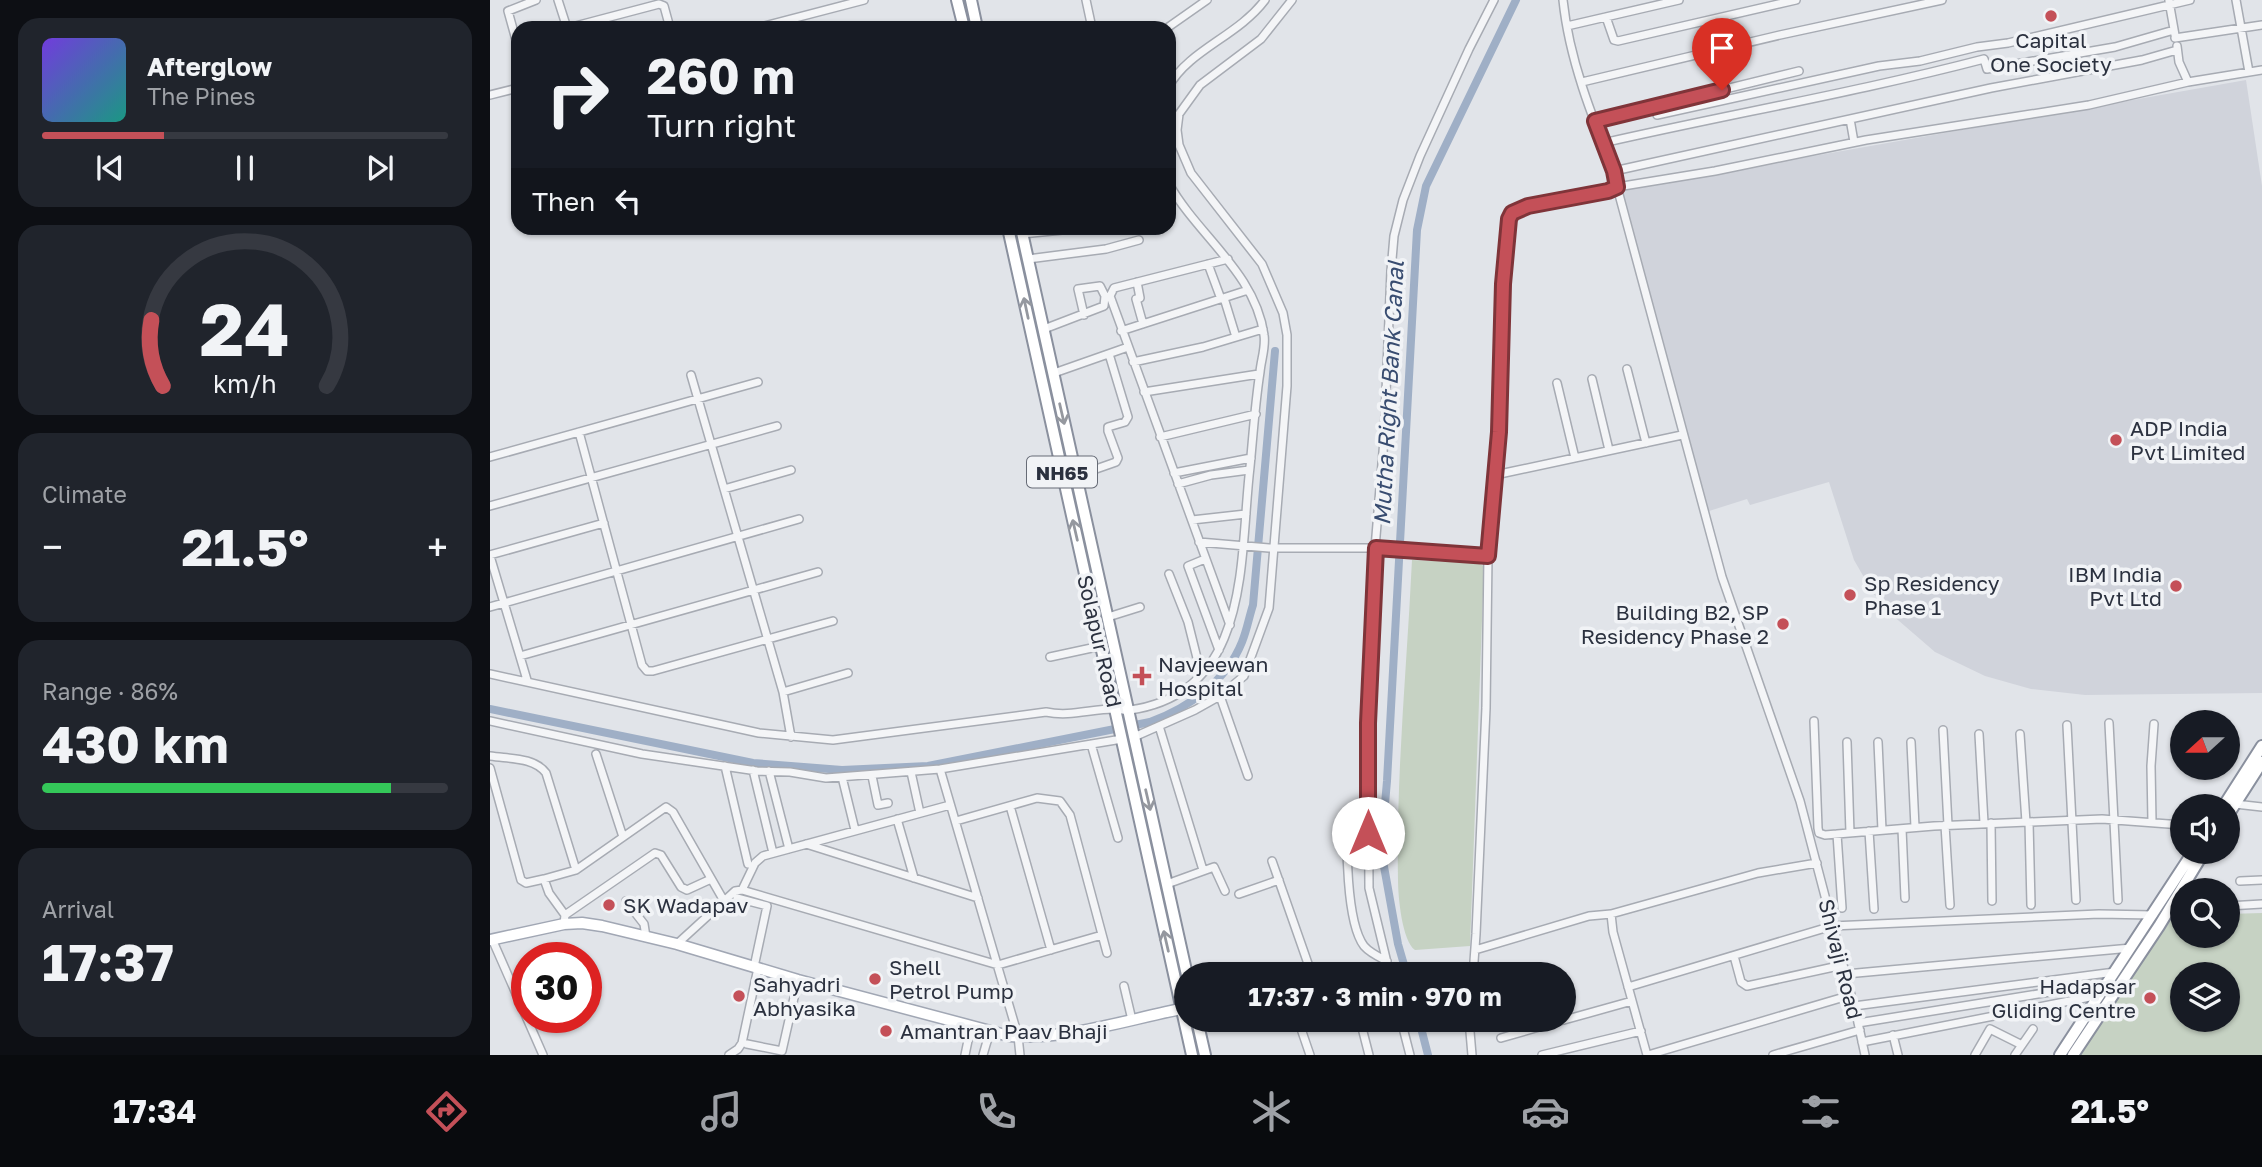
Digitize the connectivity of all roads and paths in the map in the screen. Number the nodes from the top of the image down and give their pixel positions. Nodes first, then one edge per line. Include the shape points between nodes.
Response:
1 (536, 0) edge
2 (558, 0) edge
3 (864, 0) edge
4 (957, 0) edge
5 (971, 0) edge
6 (1086, 0) edge
7 (1207, 0) edge
8 (1265, 0) edge
9 (1292, 0) edge
10 (1494, 0) edge
11 (1563, 0) edge
12 (1679, 0) edge
13 (1796, 0) edge
14 (1942, 0) edge
15 (2190, 0) edge
16 (2236, 0) edge
17 (2169, 2) edge
18 (1606, 17) junction
19 (565, 21) edge
20 (593, 21) edge
21 (668, 21) edge
22 (784, 21) edge
23 (962, 21) edge
24 (976, 21) edge
25 (1090, 21) edge
26 (511, 22) edge
27 (1176, 22) edge
28 (2262, 25) edge
29 (1567, 26) junction
30 (2242, 27) junction
31 (2175, 34) junction
32 (2177, 50) junction
33 (2262, 70) edge
34 (1799, 71) dead end
35 (2249, 72) junction
36 (1176, 77) edge
37 (1582, 82) junction
38 (2188, 82) junction
39 (511, 90) edge
40 (490, 95) edge
41 (1657, 116) dead end
42 (1850, 119) junction
43 (1595, 121) junction
44 (1854, 142) junction
45 (1603, 144) junction
46 (1614, 171) junction
47 (1617, 187) junction
48 (1176, 196) edge
49 (1010, 235) edge
50 (1022, 235) edge
51 (1139, 240) dead end
52 (1027, 259) junction
53 (1228, 259) junction
54 (1208, 264) junction
55 (1137, 282) junction
56 (1248, 290) junction
57 (1222, 299) junction
58 (1084, 315) junction
59 (1143, 324) junction
60 (1044, 329) junction
61 (1263, 329) junction
62 (1121, 331) junction
63 (1236, 337) junction
64 (1128, 347) junction
65 (1109, 354) junction
66 (1133, 362) junction
67 (1627, 369) dead end
68 (1054, 373) junction
69 (1259, 374) junction
70 (691, 375) dead end
71 (1592, 379) dead end
72 (758, 382) dead end
73 (1557, 383) dead end
74 (1144, 392) junction
75 (698, 399) junction
76 (1256, 414) junction
77 (777, 426) dead end
78 (579, 432) junction
79 (1682, 435) junction
80 (1160, 437) junction
81 (1646, 443) junction
82 (711, 445) junction
83 (1609, 450) junction
84 (490, 457) edge
85 (1251, 458) junction
86 (1575, 458) junction
87 (791, 470) dead end
88 (1249, 470) junction
89 (1174, 473) junction
90 (1076, 475) junction
91 (1495, 475) junction
92 (592, 478) junction
93 (1178, 484) junction
94 (724, 489) junction
95 (490, 506) edge
96 (1246, 514) junction
97 (799, 519) dead end
98 (1192, 520) junction
99 (604, 523) junction
100 (737, 537) junction
101 (1199, 542) junction
102 (1246, 545) junction
103 (1271, 548) junction
104 (1379, 548) junction
105 (490, 556) edge
106 (1488, 556) junction
107 (1205, 559) junction
108 (617, 570) junction
109 (818, 572) dead end
110 (1169, 573) dead end
111 (753, 590) junction
112 (504, 603) junction
113 (490, 607) edge
114 (1140, 607) dead end
115 (1108, 617) junction
116 (833, 621) dead end
117 (633, 624) junction
118 (1231, 626) junction
119 (767, 639) junction
120 (1101, 646) junction
121 (1219, 650) junction
122 (520, 656) junction
123 (1050, 657) dead end
124 (848, 673) dead end
125 (490, 674) edge
126 (1201, 674) junction
127 (527, 680) junction
128 (783, 692) junction
129 (1220, 696) junction
130 (1129, 712) junction
131 (1116, 713) junction
132 (490, 721) edge
133 (1814, 721) dead end
134 (2109, 723) dead end
135 (2154, 723) dead end
136 (2067, 725) dead end
137 (1159, 726) junction
138 (1943, 730) dead end
139 (1979, 734) dead end
140 (2020, 734) dead end
141 (1134, 735) junction
142 (791, 737) junction
143 (1121, 738) junction
144 (1847, 742) dead end
145 (1912, 742) dead end
146 (1878, 743) dead end
147 (1091, 744) junction
148 (2262, 746) edge
149 (596, 754) dead end
150 (490, 756) edge
151 (725, 766) junction
152 (2260, 767) edge
153 (490, 768) edge
154 (940, 769) junction
155 (753, 770) junction
156 (769, 771) junction
157 (911, 772) junction
158 (872, 776) junction
159 (1248, 776) dead end
160 (842, 777) junction
161 (2231, 794) edge
162 (2240, 797) edge
163 (888, 803) dead end
164 (950, 805) junction
165 (2240, 805) edge
166 (1010, 806) junction
167 (2262, 807) edge
168 (1348, 811) dead end
169 (920, 813) junction
170 (897, 819) junction
171 (2113, 819) junction
172 (2074, 820) junction
173 (956, 821) junction
174 (2027, 822) junction
175 (2152, 822) junction
176 (1987, 823) junction
177 (2170, 824) edge
178 (1947, 825) junction
179 (1915, 827) junction
180 (1902, 829) junction
181 (855, 830) junction
182 (1882, 830) junction
183 (1869, 831) junction
184 (1850, 833) junction
185 (1837, 834) junction
186 (623, 837) junction
187 (1118, 838) dead end
188 (806, 844) junction
189 (789, 849) junction
190 (773, 853) junction
191 (1272, 861) dead end
192 (1817, 863) junction
193 (748, 864) dead end
194 (2185, 864) edge
195 (2197, 864) edge
196 (576, 870) junction
197 (1203, 870) junction
198 (914, 878) junction
199 (544, 879) junction
200 (711, 879) junction
201 (1279, 880) junction
202 (2262, 880) edge
203 (2240, 881) dead end
204 (1167, 884) junction
205 (742, 890) junction
206 (1225, 891) dead end
207 (1239, 894) dead end
208 (737, 898) dead end
209 (978, 898) junction
210 (1905, 898) dead end
211 (2076, 900) dead end
212 (2118, 900) dead end
213 (626, 901) dead end
214 (724, 901) junction
215 (1992, 901) dead end
216 (2262, 904) edge
217 (1950, 905) dead end
218 (2031, 905) dead end
219 (2240, 905) edge
220 (1842, 908) dead end
221 (1874, 909) dead end
222 (2169, 909) joint
223 (1611, 914) junction
224 (2153, 915) junction
225 (564, 920) junction
226 (1832, 926) junction
227 (1102, 935) junction
228 (646, 937) junction
229 (491, 940) edge
230 (677, 944) junction
231 (2132, 948) junction
232 (1051, 950) junction
233 (1475, 950) junction
234 (1107, 953) dead end
235 (1734, 956) junction
236 (1387, 961) joint
237 (1184, 962) edge
238 (1307, 962) edge
239 (1474, 962) edge
240 (998, 965) junction
241 (1843, 965) junction
242 (1174, 966) edge
243 (756, 968) junction
244 (2115, 972) junction
245 (1846, 974) junction
246 (798, 980) junction
247 (2108, 983) junction
248 (1124, 986) dead end
249 (1628, 987) junction
250 (1851, 995) junction
251 (2100, 995) junction
252 (1632, 1001) junction
253 (1854, 1006) junction
254 (1174, 1011) edge
255 (1576, 1017) edge
256 (1132, 1020) junction
257 (971, 1026) junction
258 (1859, 1026) junction
259 (2033, 1029) dead end
260 (990, 1031) junction
261 (1641, 1031) junction
262 (1188, 1032) edge
263 (1202, 1032) edge
264 (1302, 1032) edge
265 (1363, 1032) edge
266 (1404, 1032) edge
267 (1470, 1032) edge
268 (1522, 1032) edge
269 (1893, 1035) junction
270 (1018, 1037) junction
271 (1501, 1038) dead end
272 (1862, 1041) junction
273 (747, 1044) dead end
274 (2022, 1045) junction
275 (543, 1055) edge
276 (729, 1055) edge
277 (965, 1055) edge
278 (983, 1055) edge
279 (1020, 1055) edge
280 (1192, 1055) edge
281 (1205, 1055) edge
282 (1310, 1055) edge
283 (1368, 1055) edge
284 (1410, 1055) edge
285 (1472, 1055) edge
286 (1542, 1055) edge
287 (1648, 1055) edge
288 (1773, 1055) edge
289 (1865, 1055) edge
290 (1898, 1055) edge
291 (1975, 1055) edge
292 (2015, 1055) edge
293 (2060, 1055) edge
294 (2073, 1055) edge

1 - 26 street via 508,11
2 - 19 street
3 - 22 street
4 - 23 highway
5 - 24 highway
6 - 25 street
7 - 27 street
8 - 36 street via 1246,22
9 - 103 street via 1261,39 1199,85 1179,114 1177,130 1191,173 1262,264 1283,313 1289,366
10 - 104 street via 1420,156 1397,223
11 - 29 street, Shivaji Road
12 - 18 street
13 - 18 street via 1618,41
14 - 37 street
15 - 17 street
16 - 30 street
17 - 31 street
17 - 41 street via 2008,43 1879,66
18 - 29 street
20 - 21 street via 662,4
28 - 30 street
29 - 37 street, Shivaji Road
30 - 31 street
30 - 35 street
31 - 32 street
31 - 45 street via 1987,69 1984,59
32 - 38 street
32 - 42 street
33 - 35 street
34 - 43 street
35 - 38 street
37 - 43 street, Shivaji Road
38 - 44 street via 2089,105
39 - 40 street
42 - 44 street
42 - 46 street
43 - 45 street, Shivaji Road
44 - 47 street
45 - 46 street, Shivaji Road
46 - 47 street, Shivaji Road
47 - 79 street, Shivaji Road
47 - 91 street via 1518,209 1509,219
48 - 53 street
120 -> 49 highway, Solapur Road / NH65
50 - 52 highway, Solapur Road / NH65
51 - 52 street
52 - 60 highway, Solapur Road / NH65
53 - 54 street
53 - 56 street
54 - 55 street
54 - 57 street
55 - 59 street
55 - 62 street via 1111,291
56 - 57 street
56 - 61 street
57 - 59 street
57 - 63 street
58 - 58 street via 1078,289 1100,285 1105,304
58 - 60 street
59 - 62 street
60 - 68 highway, Solapur Road / NH65
61 - 63 street
61 - 69 street
62 - 64 street
63 - 66 street
64 - 65 street
64 - 66 street
65 - 68 street
65 - 90 street via 1128,418 1108,427 1118,458
66 - 74 street
67 - 81 street
68 -> 90 highway, Solapur Road / NH65
69 - 74 street
69 - 76 street
70 - 75 street
71 - 83 street
72 - 75 street
73 - 86 street
74 - 80 street
75 - 78 street
75 - 82 street
76 - 80 street
76 - 85 street
77 - 82 street
78 - 84 street
78 - 92 street
79 - 81 street
79 - 192 street, Shivaji Road via 1722,577
80 - 89 street
81 - 83 street
82 - 92 street
82 - 94 street
83 - 86 street
85 - 88 street
85 - 89 street
86 - 91 street
87 - 94 street
88 - 93 street
88 - 96 street
89 - 93 street
90 - 115 highway, Solapur Road / NH65
91 - 106 street
92 - 95 street
92 - 99 street
93 - 98 street
94 - 100 street
96 - 98 street
96 - 102 street
97 - 100 street
98 - 101 street
99 - 105 street
99 - 108 street
100 - 108 street
100 - 111 street
101 - 102 street
101 - 107 street
102 - 103 street
102 - 118 street
103 - 104 street
103 - 129 street via 1269,608 1248,669
104 - 106 street
104 - 236 street via 1368,723 1369,888
105 - 112 street
106 - 233 street
107 - 118 street
107 - 121 street via 1188,566
108 - 112 street
108 - 117 street
109 - 111 street
110 - 126 street
111 - 117 street
111 - 119 street
112 - 113 street
112 - 122 street
114 - 115 street
115 - 130 highway, Solapur Road / NH65
116 - 119 street
117 - 119 street via 647,671
117 - 122 street
118 - 121 street
119 - 128 street
120 - 123 street
120 - 131 highway, Solapur Road / NH65
121 - 126 street
122 - 127 street
124 - 128 street
125 - 127 street
126 - 130 street via 1177,695
127 - 142 street
128 - 142 street
129 - 137 street
129 - 159 street
130 - 131 street
130 - 141 highway, Solapur Road / NH65
131 - 142 street via 1046,712 833,740
131 - 143 highway, Solapur Road / NH65
132 - 151 street via 642,754
133 - 185 street via 1819,833
134 - 171 street
135 - 175 street
136 - 172 street
137 - 141 street
137 - 197 street
138 - 178 street
139 - 176 street
140 - 174 street
141 -> 204 highway, Solapur Road / NH65
143 - 147 street
242 -> 143 highway, Solapur Road / NH65
144 - 184 street
145 - 179 street
146 - 182 street
147 - 154 street
147 - 187 street
148 - 161 highway
149 - 186 street
150 - 196 street via 541,766
151 - 155 street
151 - 193 street
152 - 162 highway
153 - 199 street via 521,880
154 - 157 street
154 - 164 street
155 - 156 street
155 - 190 street
156 - 160 street
156 - 189 street
157 - 158 street
157 - 169 street
158 - 160 street
158 - 163 street via 878,805
160 - 181 street
164 - 169 street
164 - 173 street
165 - 167 street
166 - 173 street
166 - 227 street via 1037,798 1060,801 1070,815
166 - 232 street
168 - 236 street via 1352,909 1366,948
169 - 170 street
170 - 181 street
170 - 198 street
171 - 172 street
171 - 175 street
171 - 212 street
172 - 174 street
172 - 211 street
173 - 209 street
174 - 176 street
174 - 218 street
175 - 177 street
176 - 178 street
176 - 215 street
178 - 179 street
178 - 217 street
179 - 180 street
180 - 182 street
180 - 210 street
181 - 188 street
182 - 183 street
183 - 184 street
183 - 221 street
184 - 185 street
185 - 220 street
186 - 196 street
186 - 200 street via 661,808 669,808
188 - 189 street
188 - 198 street
189 - 190 street
190 - 205 street via 757,860
191 - 201 street
192 - 223 street via 1758,873
192 - 226 street, Shivaji Road
194 - 224 highway
195 - 222 highway
196 - 199 street
197 - 204 street
197 - 206 street via 1216,867
198 - 209 street
199 - 225 street
200 - 214 street
200 - 225 street via 687,890 655,853
201 - 207 street
201 - 238 street
202 - 203 street
204 - 237 highway, Solapur Road / NH65
205 - 214 street
205 - 240 street
208 - 243 street via 767,906
209 - 240 street
213 - 228 street via 644,924
214 - 230 street
216 - 219 street
222 - 294 highway
223 - 233 street via 1588,916
223 - 249 street
224 - 226 street
224 - 231 highway
225 - 228 main road
225 - 229 main road
226 - 235 street
226 - 241 street, Shivaji Road
227 - 232 street
227 - 234 street
228 - 230 main road
229 - 275 street
230 - 243 main road
231 - 244 highway
231 - 245 street
232 - 240 street
233 - 239 street
235 - 241 street via 1741,982 1747,986
235 - 249 street
240 - 270 street
241 - 245 street, Shivaji Road
243 - 246 main road
243 - 276 street via 742,1043
244 - 247 highway
244 - 253 street
245 - 250 street, Shivaji Road
246 - 257 main road
246 - 273 street via 782,1052
247 - 251 highway
247 - 258 street
248 - 256 street
249 - 252 street
250 - 253 street, Shivaji Road
250 - 287 street
251 - 269 street
251 - 293 highway
252 - 255 street
252 - 261 street
253 - 258 street, Shivaji Road
254 - 256 main road
256 - 270 main road
257 - 260 main road
257 - 277 street
258 - 272 street, Shivaji Road
258 - 288 street
259 - 274 street
260 - 270 main road
260 - 278 street
261 - 286 street
261 - 287 street
262 - 280 highway, Solapur Road / NH65
263 - 281 highway
264 - 282 street
265 - 283 street
266 - 284 street
267 - 285 street
268 - 271 street
269 - 272 street
269 - 290 street
270 - 279 street
272 - 289 street, Shivaji Road
274 - 291 street via 1990,1029
274 - 292 street

